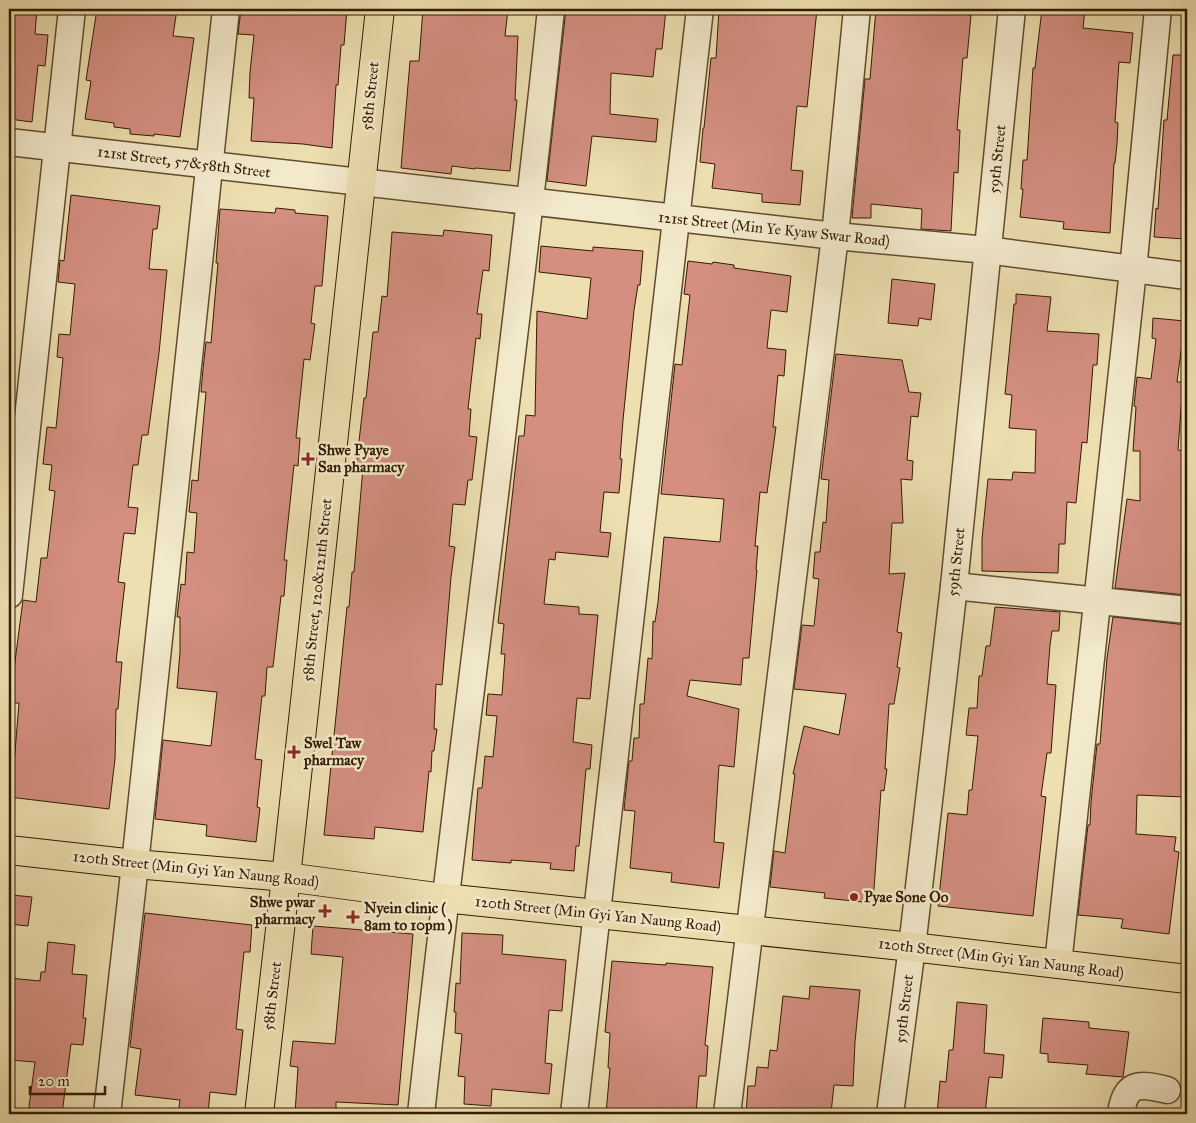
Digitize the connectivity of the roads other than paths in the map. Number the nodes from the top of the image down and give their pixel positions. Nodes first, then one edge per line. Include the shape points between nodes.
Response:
1 (72, 9) edge
2 (226, 9) edge
3 (380, 9) edge
4 (551, 9) edge
5 (700, 9) edge
6 (857, 9) edge
7 (1012, 9) edge
8 (1158, 9) edge
9 (9, 142) edge
10 (56, 147) junction
11 (209, 165) junction
12 (360, 183) junction
13 (531, 202) junction
14 (677, 218) junction
15 (835, 236) junction
16 (988, 250) junction
17 (1133, 270) junction
18 (1187, 276) edge
19 (954, 586) junction
20 (9, 595) edge
21 (1096, 600) junction
22 (1187, 610) edge
23 (9, 850) edge
24 (136, 864) junction
25 (286, 877) junction
26 (444, 898) junction
27 (597, 914) junction
28 (749, 931) junction
29 (912, 947) junction
30 (1058, 964) junction
31 (1187, 979) edge
32 (1167, 1090) dead end
33 (107, 1114) edge
34 (259, 1114) edge
35 (421, 1114) edge
36 (574, 1114) edge
37 (728, 1114) edge
38 (890, 1114) edge
39 (1120, 1114) edge

1 - 10 street
2 - 11 street
3 - 12 main road, 58th Street
4 - 13 street
5 - 14 street
6 - 15 street
7 - 16 street, 59th Street
8 - 17 street
9 - 10 street, 121st Street, 57&58th Street
10 - 11 street, 121st Street, 57&58th Street
10 - 20 street
11 - 12 street, 121st Street, 57&58th Street
11 - 24 street
12 - 13 street, 121st Street (Min Ye Kyaw Swar Road)
12 - 25 main road, 58th Street, 120&121th Street
13 - 14 street, 121st Street (Min Ye Kyaw Swar Road)
13 - 26 street
14 - 15 street, 121st Street (Min Ye Kyaw Swar Road)
14 - 27 street
15 - 16 street, 121st Street (Min Ye Kyaw Swar Road)
15 - 28 street
16 - 17 street, 121st Street (Min Ye Kyaw Swar Road)
16 - 19 street, 59th Street
17 - 18 street, 121st Street (Min Ye Kyaw Swar Road)
17 - 21 street
19 - 21 street
19 - 29 street, 59th Street
21 - 22 street
21 - 30 street
23 - 24 main road, 120th Street (Min Gyi Yan Naung Road)
24 - 25 main road, 120th Street (Min Gyi Yan Naung Road)
24 - 33 street
25 - 26 main road, 120th Street (Min Gyi Yan Naung Road)
25 - 34 main road, 58th Street
26 - 27 main road, 120th Street (Min Gyi Yan Naung Road)
26 - 35 street
27 - 28 main road, 120th Street (Min Gyi Yan Naung Road)
27 - 36 street
28 - 29 main road, 120th Street (Min Gyi Yan Naung Road)
28 - 37 street
29 - 30 main road, 120th Street (Min Gyi Yan Naung Road)
29 - 38 street, 59th Street
30 - 31 main road, 120th Street (Min Gyi Yan Naung Road)
32 - 39 street via 1149,1086 1128,1090

